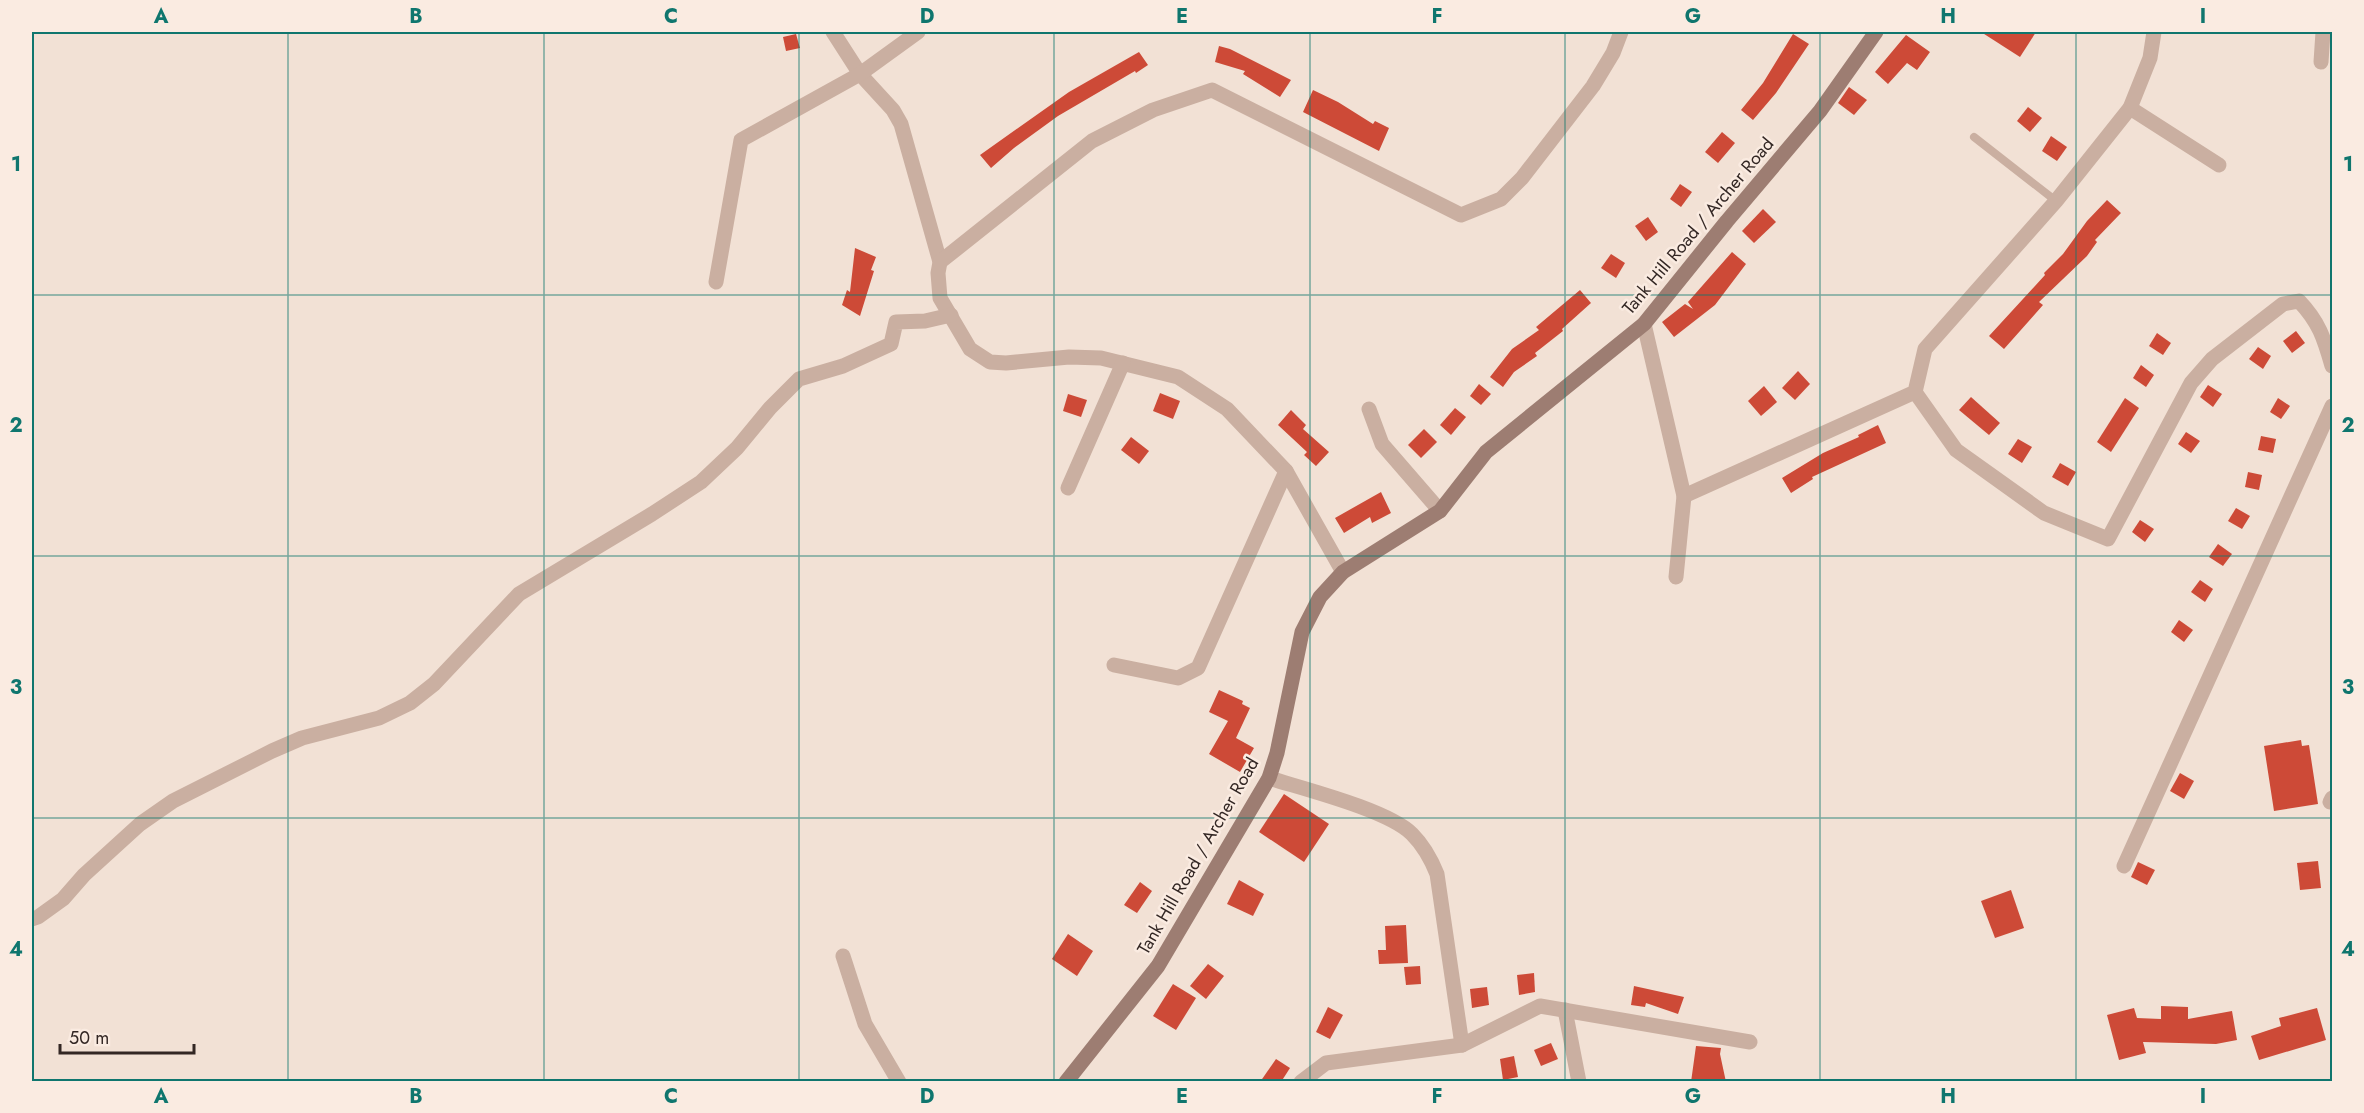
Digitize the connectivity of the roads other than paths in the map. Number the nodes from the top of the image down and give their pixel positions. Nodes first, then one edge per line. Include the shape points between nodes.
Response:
1 (833, 32) edge
2 (918, 32) edge
3 (1621, 32) edge
4 (1876, 32) edge
5 (2154, 32) edge
6 (2323, 32) edge
7 (2321, 62) dead end
8 (860, 74) junction
9 (2130, 108) junction
10 (1974, 137) dead end
11 (2219, 165) dead end
12 (2056, 201) junction
13 (940, 262) junction
14 (716, 282) dead end
15 (951, 315) junction
16 (1644, 324) junction
17 (1123, 363) junction
18 (2332, 366) edge
19 (1916, 392) junction
20 (2332, 406) edge
21 (1369, 409) dead end
22 (1286, 471) junction
23 (1068, 488) dead end
24 (1684, 496) junction
25 (1440, 512) junction
26 (1342, 572) junction
27 (1676, 577) dead end
28 (1114, 665) dead end
29 (1269, 777) junction
30 (2124, 866) dead end
31 (32, 920) edge
32 (843, 956) dead end
33 (1565, 1010) junction
34 (1750, 1042) dead end
35 (1462, 1045) junction
36 (899, 1082) edge
37 (1066, 1082) edge
38 (1301, 1082) edge
39 (1580, 1082) edge

1 - 8 street
2 - 8 street
3 - 13 street via 1593,86 1522,178 1501,199 1461,215 1212,90 1153,110 1092,141
4 - 16 street, Tank Hill Road / Archer Road via 1820,111
5 - 9 street via 2150,58
6 - 7 street
8 - 13 street via 901,124
8 - 14 street via 741,140
9 - 11 street
9 - 12 street
10 - 12 lane
12 - 19 street via 1925,348
13 - 15 street via 940,298
15 - 17 street via 970,349 990,362 1070,357
15 - 31 street via 896,322 891,344 843,366 799,379 701,482 519,594 434,684 410,703 379,718 303,738 173,801 140,824 63,899
16 - 24 street
16 - 25 street, Tank Hill Road / Archer Road via 1486,452
17 - 22 street via 1178,377 1227,408
17 - 23 street
18 - 19 street via 2314,317 2299,301 2283,304 2212,359 2191,383 2108,539 2044,513 1956,450
19 - 24 street
20 - 30 street
21 - 25 street via 1382,444
22 - 26 street
22 - 28 street via 1198,668 1178,678
24 - 27 street
25 - 26 street, Tank Hill Road / Archer Road
26 - 29 street, Tank Hill Road / Archer Road via 1320,597 1302,632
29 - 35 street via 1378,813 1411,833 1428,854 1437,874
29 - 37 street, Tank Hill Road / Archer Road via 1158,966
32 - 36 street via 865,1024
33 - 34 street
33 - 35 street via 1540,1006
33 - 39 street
35 - 38 street via 1326,1063

